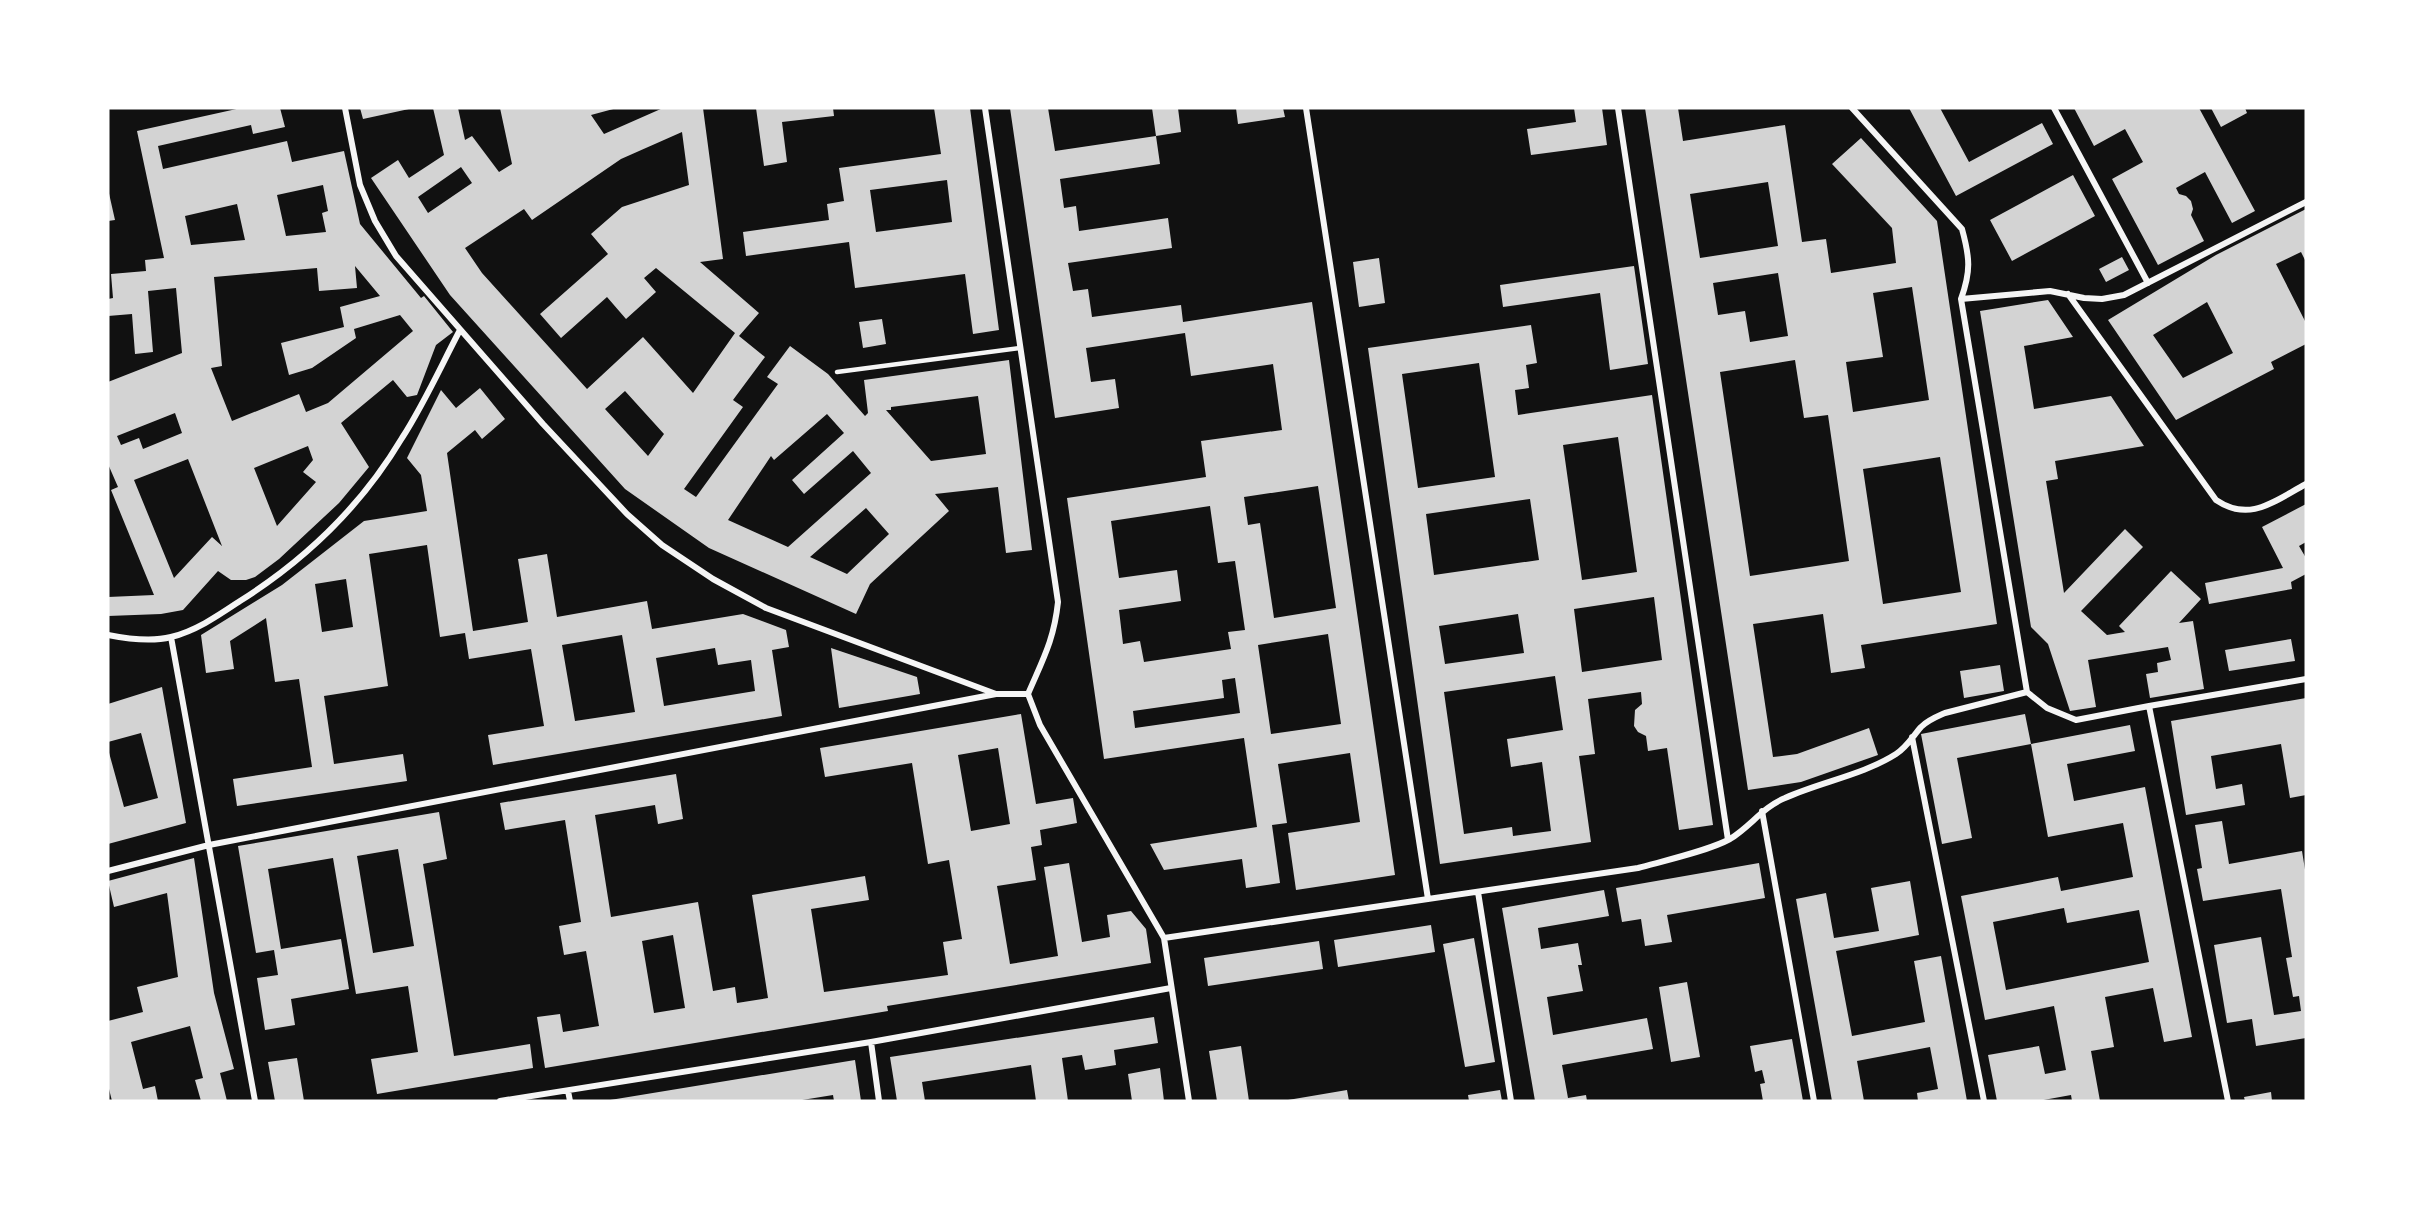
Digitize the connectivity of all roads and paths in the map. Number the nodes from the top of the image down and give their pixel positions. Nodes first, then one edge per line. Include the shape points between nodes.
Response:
1 (345, 108) edge
2 (985, 108) edge
3 (1306, 108) edge
4 (1618, 108) edge
5 (1852, 108) edge
6 (2054, 108) edge
7 (2306, 202) edge
8 (2148, 283) junction
9 (2068, 294) junction
10 (1961, 299) junction
11 (460, 330) junction
12 (1020, 348) junction
13 (837, 372) dead end
14 (2306, 484) edge
15 (108, 635) edge
16 (171, 638) junction
17 (2306, 679) edge
18 (2027, 692) junction
19 (996, 694) junction
20 (1028, 694) junction
21 (2149, 706) junction
22 (1912, 737) junction
23 (1762, 811) junction
24 (1728, 840) junction
25 (209, 845) junction
26 (108, 872) edge
27 (1478, 892) junction
28 (1428, 899) junction
29 (1164, 938) junction
30 (1171, 988) junction
31 (871, 1042) junction
32 (568, 1091) junction
33 (255, 1101) edge
34 (500, 1101) edge
35 (570, 1101) edge
36 (879, 1101) edge
37 (1189, 1101) edge
38 (1511, 1101) edge
39 (1814, 1101) edge
40 (1984, 1101) edge
41 (2228, 1101) edge

1 - 11 street via 360,185 375,221 396,256
2 - 12 street
3 - 28 street
4 - 24 street
5 - 10 street via 1962,229 1969,255
6 - 8 street
7 - 8 street
8 - 9 street via 2124,295 2102,299
9 - 10 street via 2050,291
9 - 14 street via 2216,500 2229,509 2245,512
10 - 18 street
11 - 16 street via 402,439 366,491 327,534 271,582 206,622
11 - 19 street via 627,514 662,545 766,608
12 - 13 lane
12 - 20 street via 1058,602 1050,648
15 - 16 street
16 - 25 street
17 - 21 street
18 - 21 street via 2059,715 2076,720
18 - 22 street via 1945,713
19 - 20 street
19 - 25 street
20 - 29 street via 1040,725
21 - 41 street
22 - 23 street via 1896,754 1877,764 1783,798
22 - 40 street
23 - 24 street
23 - 39 street
24 - 27 street via 1638,868
25 - 26 street
25 - 33 street
27 - 28 street
27 - 38 street
28 - 29 street
29 - 30 street
30 - 31 street
30 - 37 street
31 - 32 street
31 - 36 street
32 - 34 street
32 - 35 street

